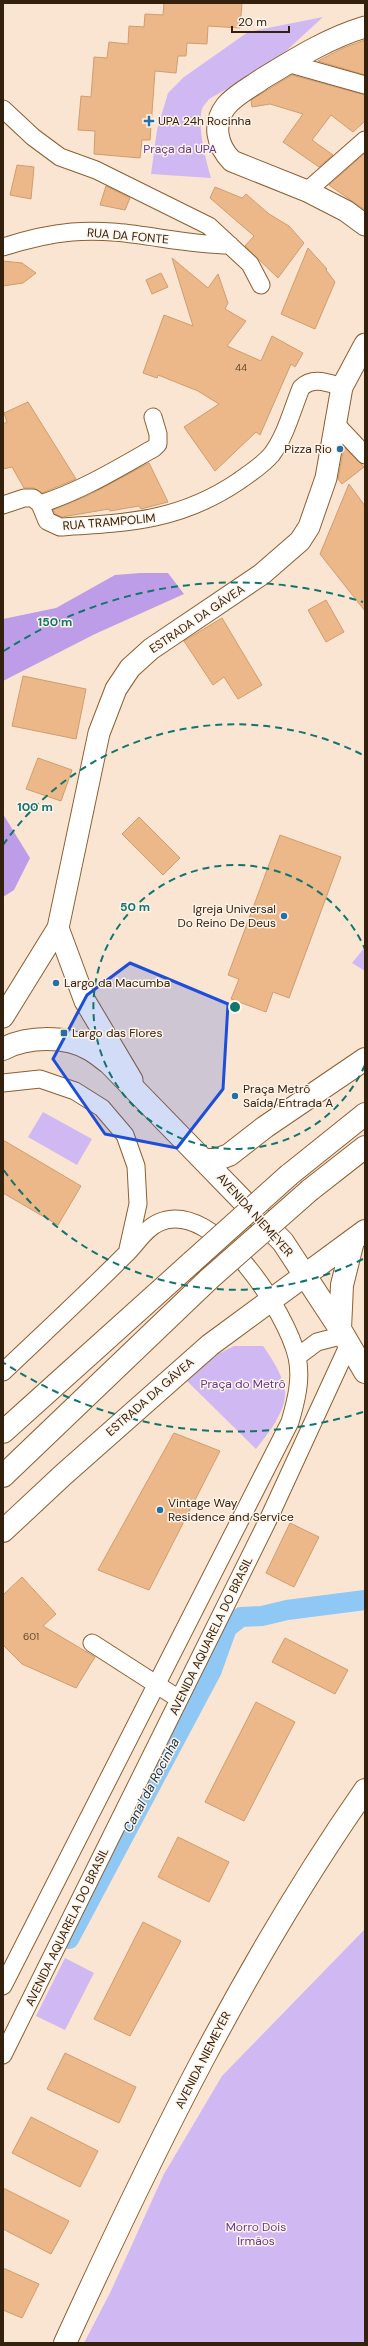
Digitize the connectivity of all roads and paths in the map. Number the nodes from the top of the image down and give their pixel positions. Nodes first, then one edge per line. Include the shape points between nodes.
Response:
1 (365, 27) edge
2 (287, 64) junction
3 (365, 84) edge
4 (3, 109) edge
5 (365, 140) edge
6 (307, 190) junction
7 (365, 225) edge
8 (230, 245) junction
9 (3, 247) edge
10 (261, 285) dead end
11 (365, 344) edge
12 (342, 387) junction
13 (153, 416) dead end
14 (334, 422) junction
15 (365, 456) edge
16 (3, 504) edge
17 (40, 504) junction
18 (58, 928) junction
19 (3, 1017) edge
20 (3, 1049) edge
21 (365, 1059) edge
22 (3, 1083) edge
23 (139, 1092) junction
24 (365, 1114) edge
25 (365, 1147) edge
26 (205, 1160) junction
27 (359, 1236) edge
28 (127, 1254) junction
29 (306, 1276) junction
30 (272, 1299) junction
31 (344, 1336) junction
32 (297, 1358) junction
33 (3, 1372) edge
34 (365, 1372) edge
35 (3, 1432) edge
36 (3, 1476) edge
37 (3, 1531) edge
38 (92, 1643) dead end
39 (156, 1684) junction
40 (179, 1699) junction
41 (365, 1790) edge
42 (3, 1986) edge
43 (3, 2055) edge
44 (65, 2343) edge

1 - 2 street via 331,39
2 - 3 street
2 - 6 street via 226,106 220,117 217,136 224,153 232,161
4 - 8 street via 33,137 60,157 96,170 153,197 209,226
5 - 6 street
6 - 7 street via 346,211
8 - 9 street, RUA DA FONTE via 208,245 117,233 72,232
8 - 10 street via 250,264
11 - 12 street, ESTRADA DA GÁVEA
12 - 14 street, ESTRADA DA GÁVEA
12 - 17 street, RUA TRAMPOLIM via 317,380 305,384 301,388 281,439 266,461 223,492 184,510 146,520 60,527 47,521
13 - 17 street via 158,434 158,444 154,448 67,496
14 - 15 street
14 - 18 street, ESTRADA DA GÁVEA via 326,478 309,527 300,541 262,574 151,649 130,668 116,689 100,733
16 - 17 street via 24,498 34,498
18 - 19 street, ESTRADA DA GÁVEA
18 - 23 street, AVENIDA NIEMEYER via 85,1001
20 - 23 main road, AVENIDA NIEMEYER via 37,1039 71,1041 91,1049
21 - 26 main road via 265,1127 229,1155 215,1160
22 - 28 street via 40,1079 75,1091 102,1108 125,1135 136,1166 138,1204 137,1218
23 - 26 main road, AVENIDA NIEMEYER
24 - 35 main road, bridge via 289,1175
25 - 36 main road, bridge via 310,1190 209,1279
26 - 29 main road, AVENIDA NIEMEYER via 283,1242
27 - 29 main road, ESTRADA DA GÁVEA
27 - 31 main road via 342,1285
28 - 30 street via 149,1229 159,1222 172,1219 195,1223 208,1229 224,1243
28 - 33 street
29 - 30 main road, ESTRADA DA GÁVEA
29 - 31 main road, AVENIDA NIEMEYER
30 - 32 street
30 - 37 main road, ESTRADA DA GÁVEA via 210,1345 63,1474
31 - 32 street via 317,1342
31 - 34 main road, AVENIDA NIEMEYER
31 - 40 street, AVENIDA AQUARELA DO BRASIL via 268,1520
32 - 39 street via 297,1396 290,1422
38 - 39 street
39 - 40 street
39 - 42 street
40 - 43 street, AVENIDA AQUARELA DO BRASIL
41 - 44 main road, AVENIDA NIEMEYER via 228,2011 110,2244

